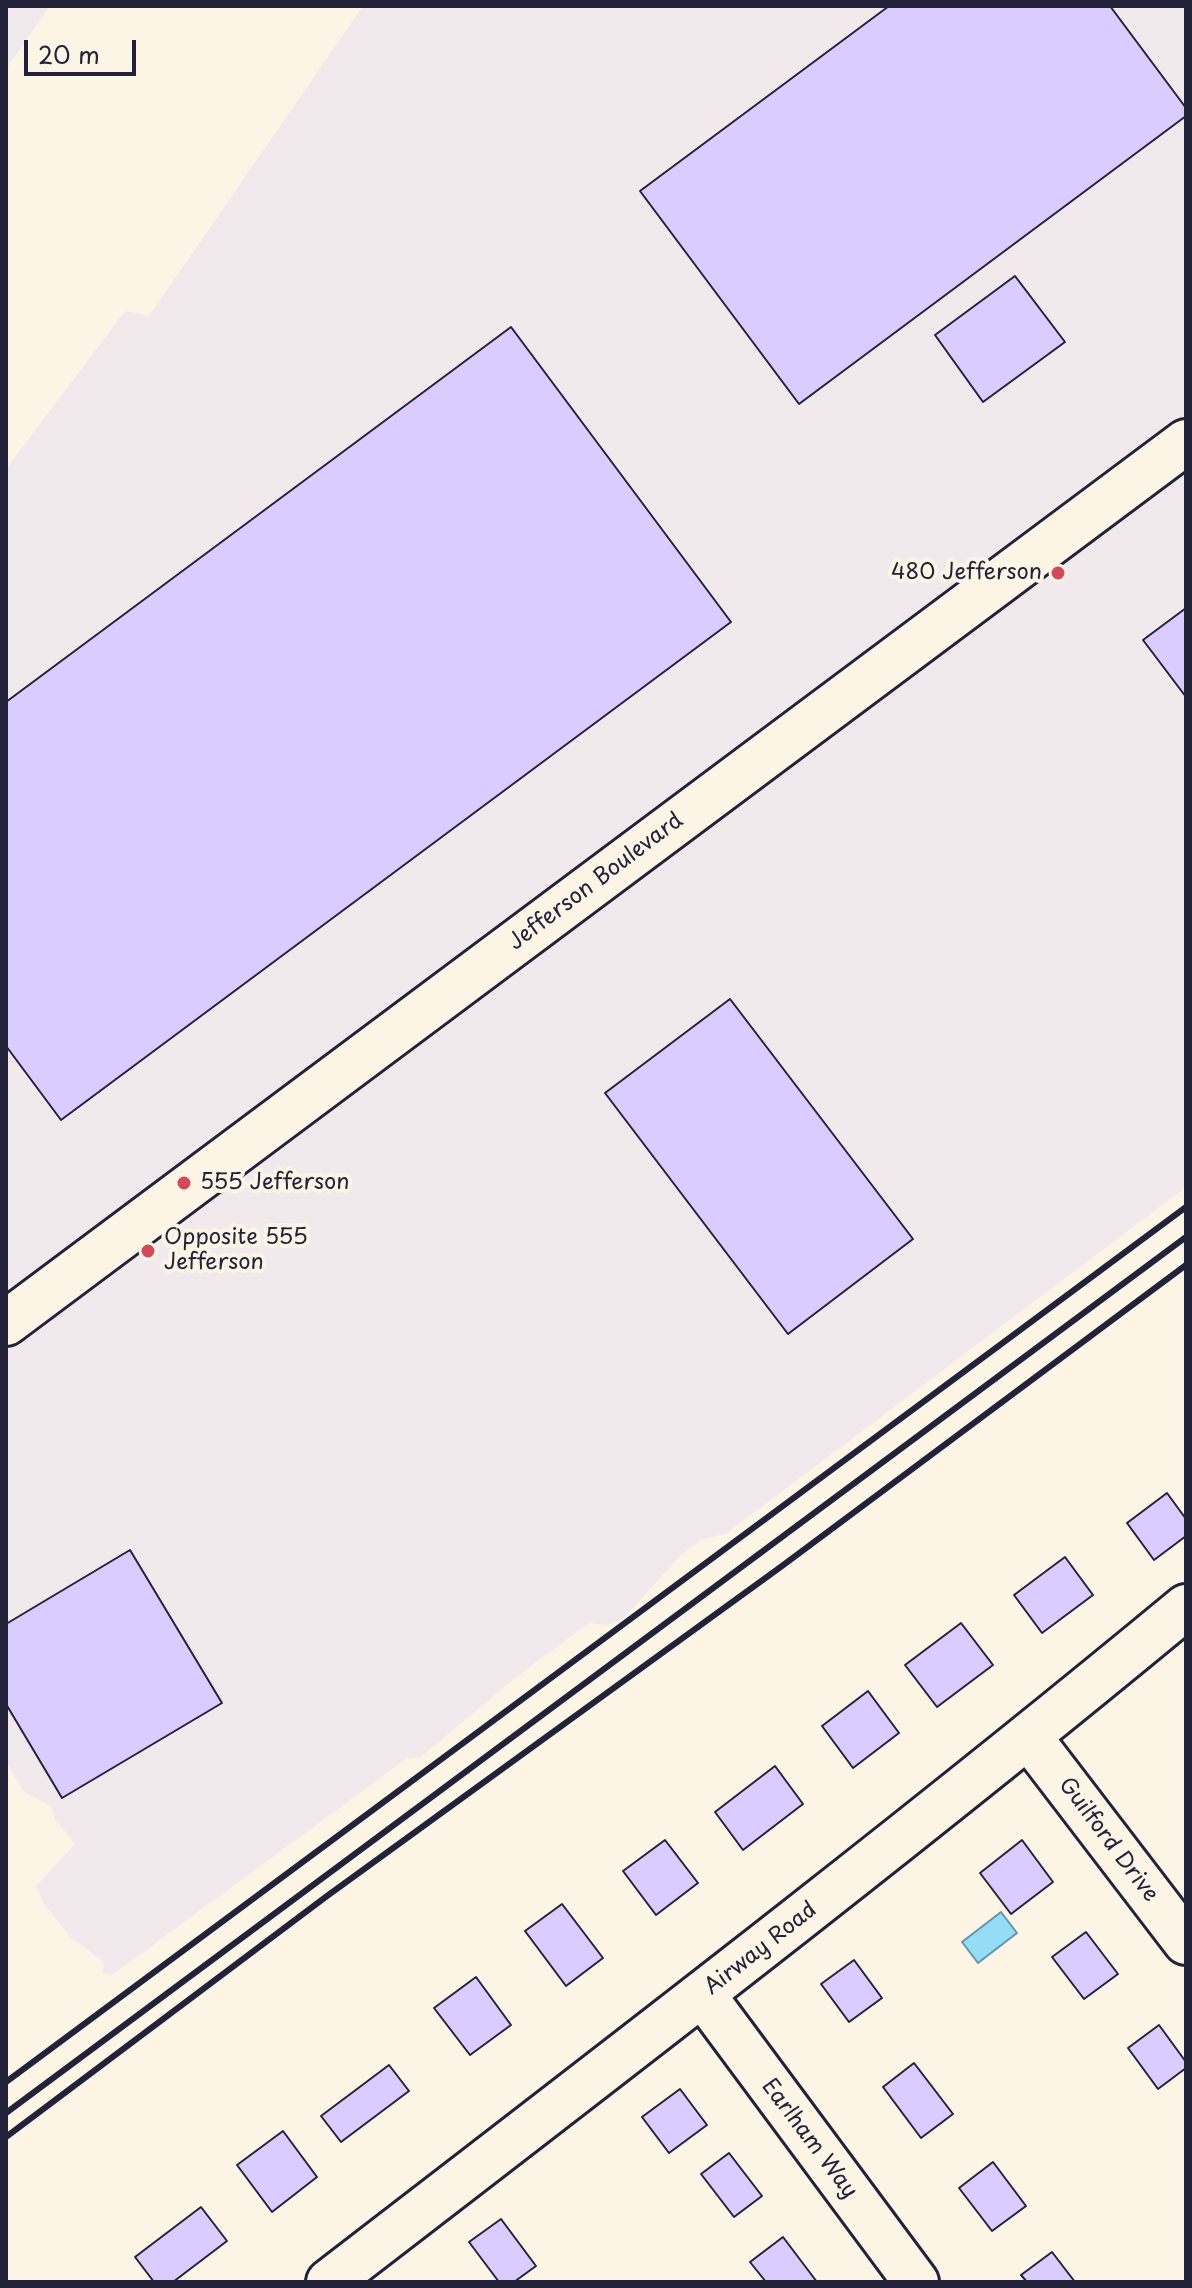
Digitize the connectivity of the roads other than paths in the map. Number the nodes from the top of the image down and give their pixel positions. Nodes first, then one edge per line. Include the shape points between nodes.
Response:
1 (1186, 442) edge
2 (6, 1323) edge
3 (1186, 1607) edge
4 (1029, 1737) junction
5 (1186, 1942) edge
6 (703, 1995) junction
7 (373, 2269) edge
8 (329, 2282) edge
9 (916, 2282) edge

1 - 2 street, Jefferson Boulevard
3 - 4 street, Airway Road
4 - 5 street, Guilford Drive
4 - 6 street, Airway Road
6 - 7 street, Airway Road
6 - 9 street, Earlham Way
7 - 8 street, Airway Road

